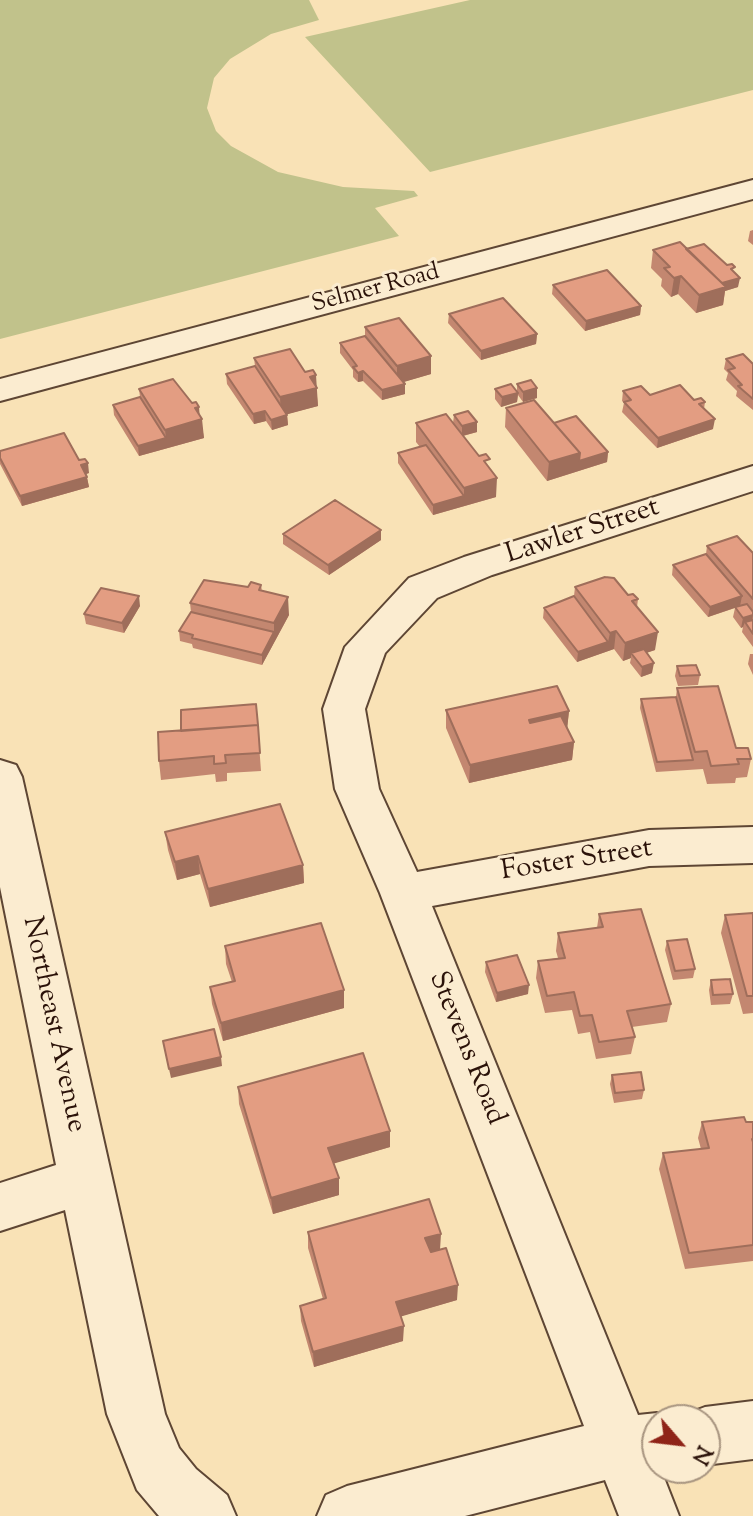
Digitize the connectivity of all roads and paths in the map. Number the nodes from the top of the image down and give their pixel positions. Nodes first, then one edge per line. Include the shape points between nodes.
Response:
1 (753, 189) edge
2 (0, 390) edge
3 (753, 478) edge
4 (417, 594) joint
5 (0, 777) edge
6 (5, 830) edge
7 (753, 845) edge
8 (11, 887) edge
9 (403, 893) junction
10 (86, 1179) junction
11 (0, 1207) edge
12 (753, 1430) edge
13 (721, 1434) edge
14 (639, 1444) edge
15 (203, 1514) edge
16 (347, 1516) edge
17 (649, 1516) edge

1 - 2 street, Selmer Road
3 - 4 street, Lawler Street via 478,566
4 - 9 street, Stevens Road via 366,647 344,709 357,789
5 - 6 street, Northeast Avenue
6 - 8 street, Northeast Avenue
7 - 9 street, Foster Street via 649,848
8 - 10 street, Northeast Avenue
9 - 14 street, Stevens Road
10 - 11 street
10 - 15 street, Northeast Avenue via 136,1414 158,1469
12 - 13 street
14 - 16 street
14 - 17 street, Stevens Road

